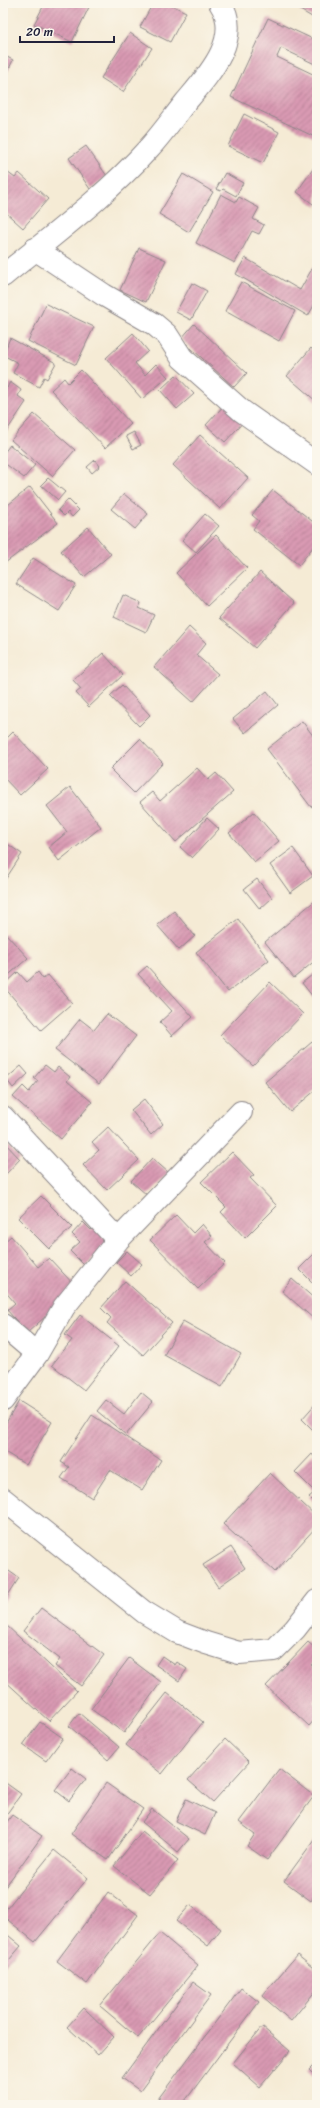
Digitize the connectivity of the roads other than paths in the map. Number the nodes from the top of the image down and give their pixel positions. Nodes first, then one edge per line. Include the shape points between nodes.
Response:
1 (220, 3) edge
2 (35, 249) junction
3 (3, 276) edge
4 (317, 464) edge
5 (241, 1112) dead end
6 (3, 1117) edge
7 (118, 1240) junction
8 (3, 1326) edge
9 (37, 1354) junction
10 (3, 1400) edge
11 (3, 1499) edge
12 (317, 1601) edge

1 - 2 street via 229,27 225,44 214,67 149,149 84,210
2 - 3 street
2 - 4 street via 104,295 154,324 167,335 182,358 242,411
5 - 7 street
6 - 7 street
7 - 9 street via 64,1307
8 - 9 street
9 - 10 street
11 - 12 street via 144,1612 177,1632 206,1643 239,1653 274,1650

